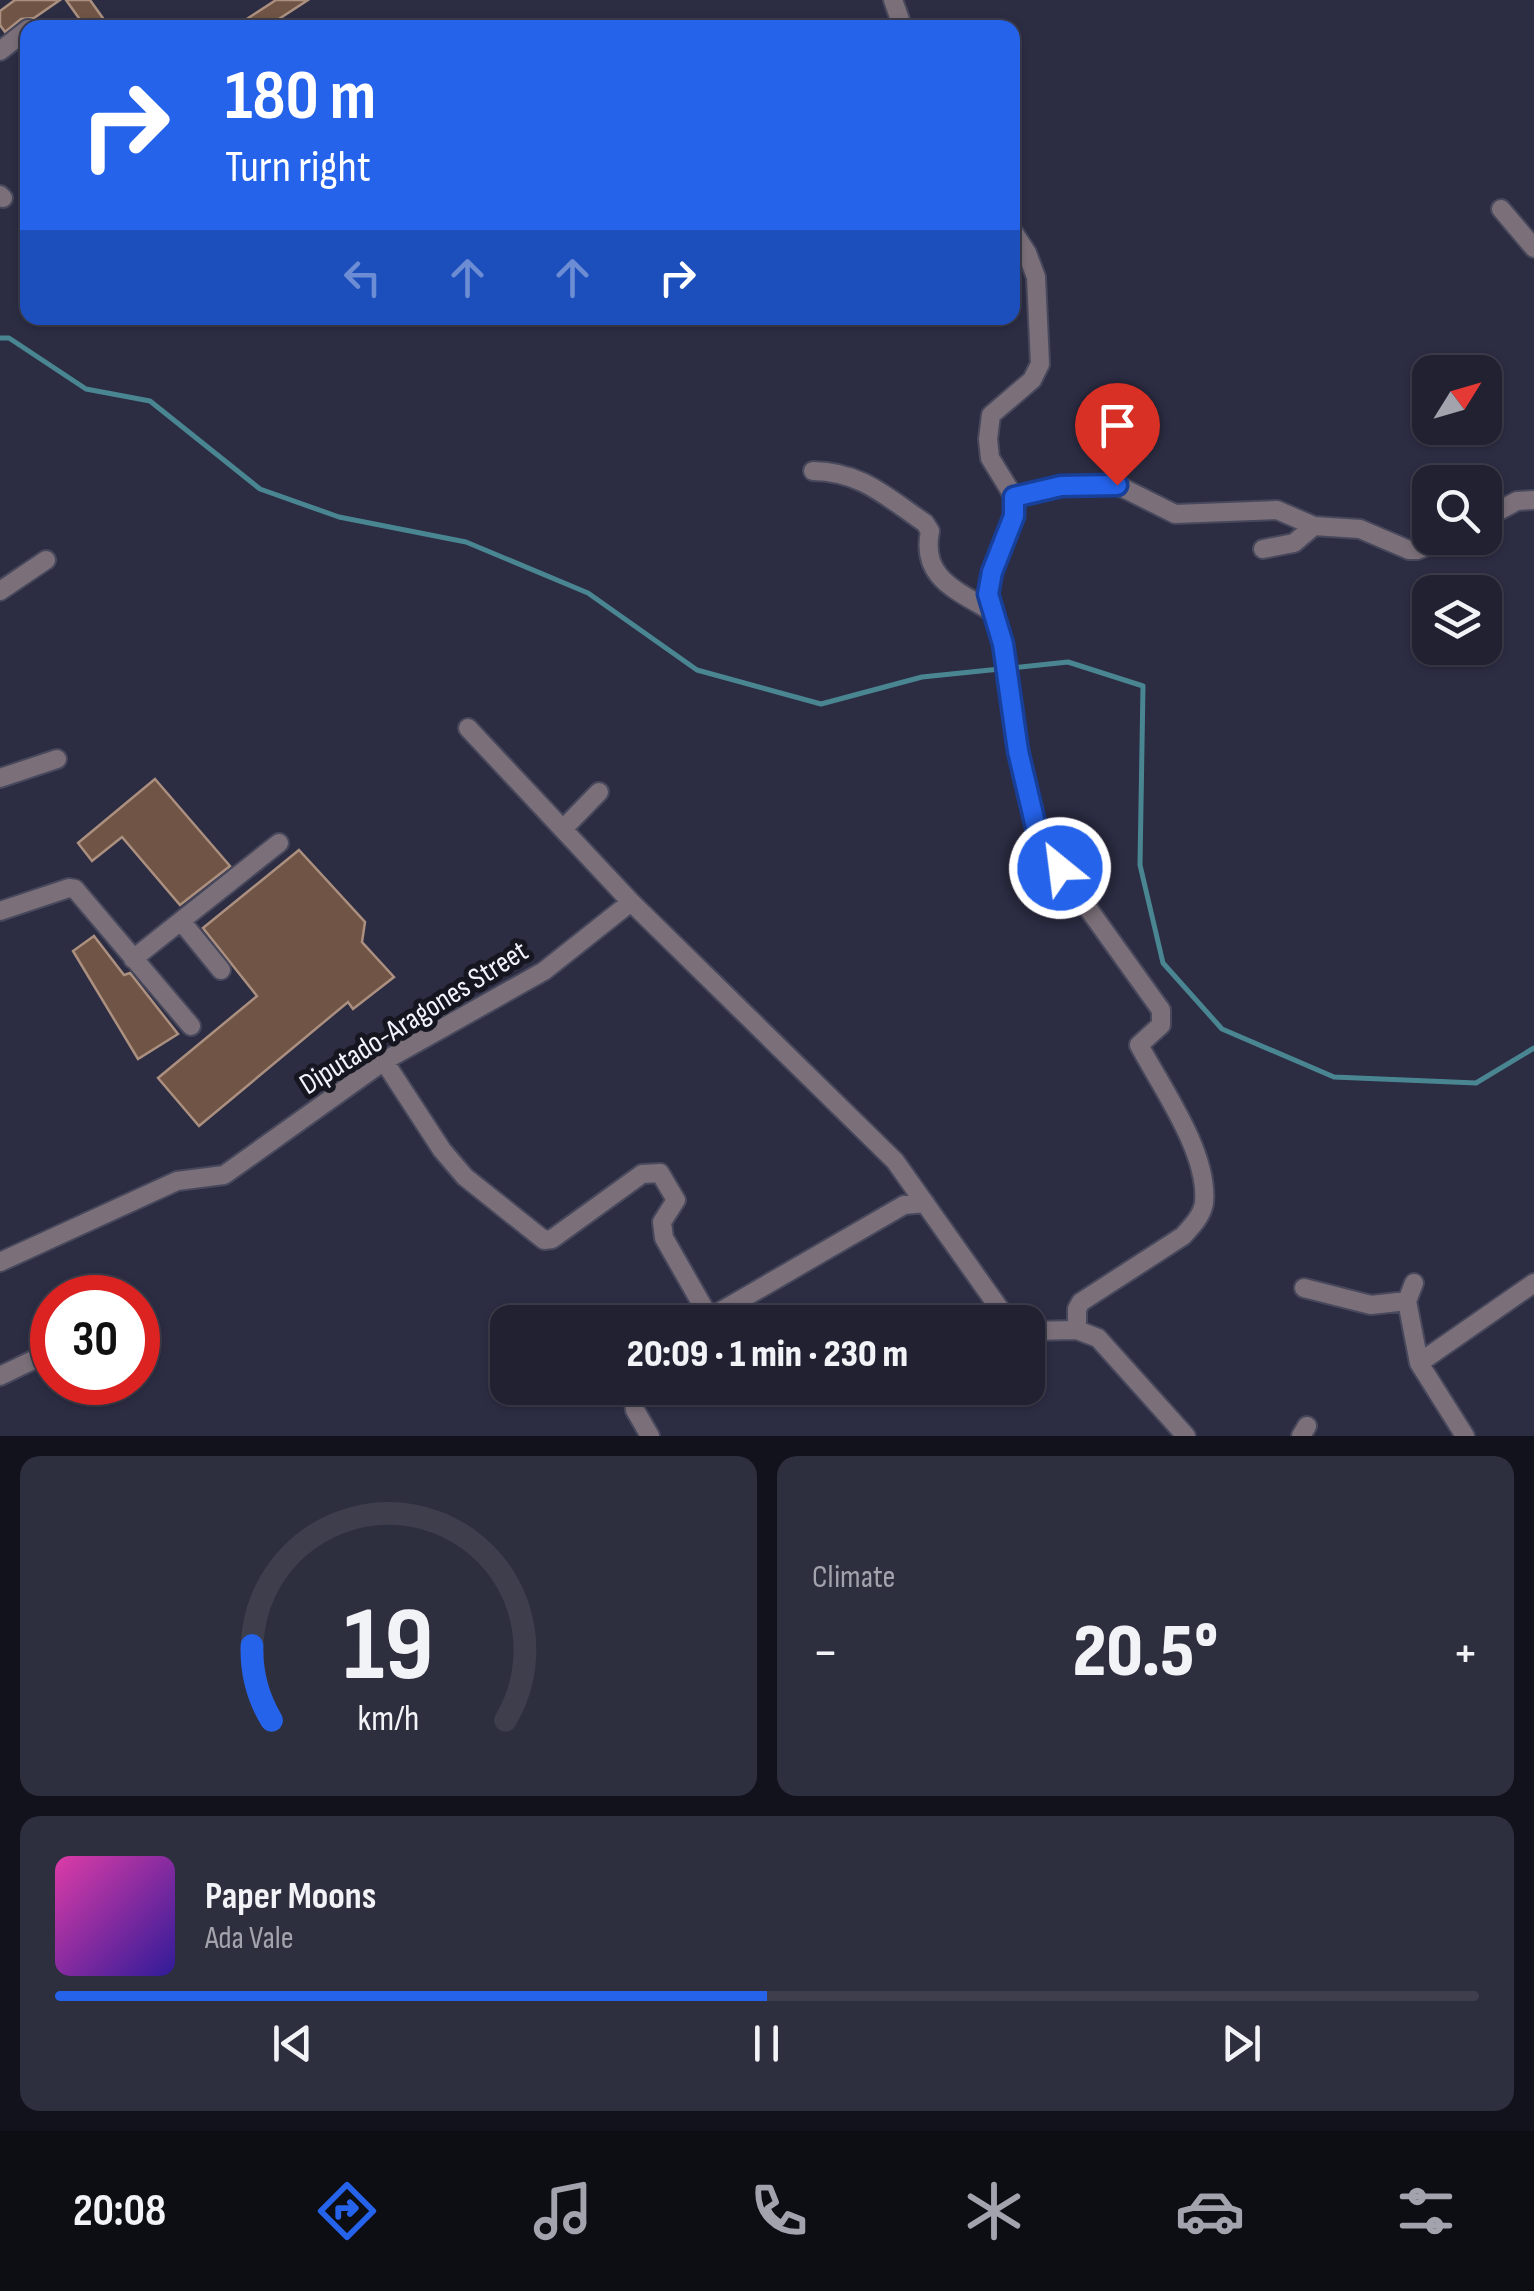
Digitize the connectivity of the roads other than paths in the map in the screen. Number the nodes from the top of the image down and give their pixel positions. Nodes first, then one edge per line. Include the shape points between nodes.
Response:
1 (20, 35) edge
2 (0, 51) edge
3 (1501, 209) dead end
4 (1020, 242) edge
5 (1534, 248) edge
6 (813, 472) dead end
7 (1014, 497) junction
8 (1534, 500) edge
9 (1502, 510) edge
10 (1314, 526) junction
11 (1263, 549) dead end
12 (1412, 550) edge
13 (46, 560) dead end
14 (0, 591) edge
15 (994, 614) junction
16 (468, 728) dead end
17 (57, 759) dead end
18 (0, 778) edge
19 (599, 792) dead end
20 (563, 830) junction
21 (280, 843) dead end
22 (631, 902) junction
23 (0, 911) edge
24 (181, 921) junction
25 (134, 960) junction
26 (221, 970) dead end
27 (191, 1026) dead end
28 (384, 1061) junction
29 (925, 1203) junction
30 (0, 1262) edge
31 (1534, 1283) edge
32 (1414, 1284) dead end
33 (1304, 1288) dead end
34 (1406, 1302) junction
35 (698, 1305) edge
36 (733, 1305) edge
37 (998, 1305) edge
38 (1077, 1330) junction
39 (1045, 1331) edge
40 (30, 1362) edge
41 (1419, 1363) junction
42 (0, 1376) edge
43 (634, 1405) edge
44 (650, 1436) edge
45 (1186, 1436) edge
46 (1465, 1436) edge

1 - 2 street
3 - 5 street
4 - 7 street via 1036,277 1040,364 1032,380 992,415 988,439 990,458
6 - 15 street via 857,478 925,523 932,568
7 - 10 street via 1061,486 1117,485 1175,514 1277,510
7 - 15 street via 988,594
8 - 9 street
10 - 11 street via 1294,543
10 - 12 street via 1360,529
13 - 14 street
15 - 38 street via 1039,840 1161,1010 1161,1025 1139,1045 1200,1162 1204,1205 1196,1222 1081,1302
16 - 20 street
17 - 18 street
19 - 20 street
20 - 22 street
21 - 24 street
22 - 28 street, Diputado-Aragones Street via 544,971
22 - 29 street via 895,1161
23 - 25 street via 70,888
24 - 25 street
24 - 26 street
25 - 27 street
28 - 30 street, Diputado-Aragones Street via 224,1175 177,1181
28 - 35 street via 465,1177 544,1240 642,1174 660,1173 676,1200 662,1222 664,1238
29 - 36 street via 904,1205
29 - 37 street
31 - 41 street
32 - 34 street
33 - 34 street via 1371,1306
34 - 41 street
38 - 39 street
38 - 45 street via 1104,1344
40 - 42 street
41 - 46 street
43 - 44 street

